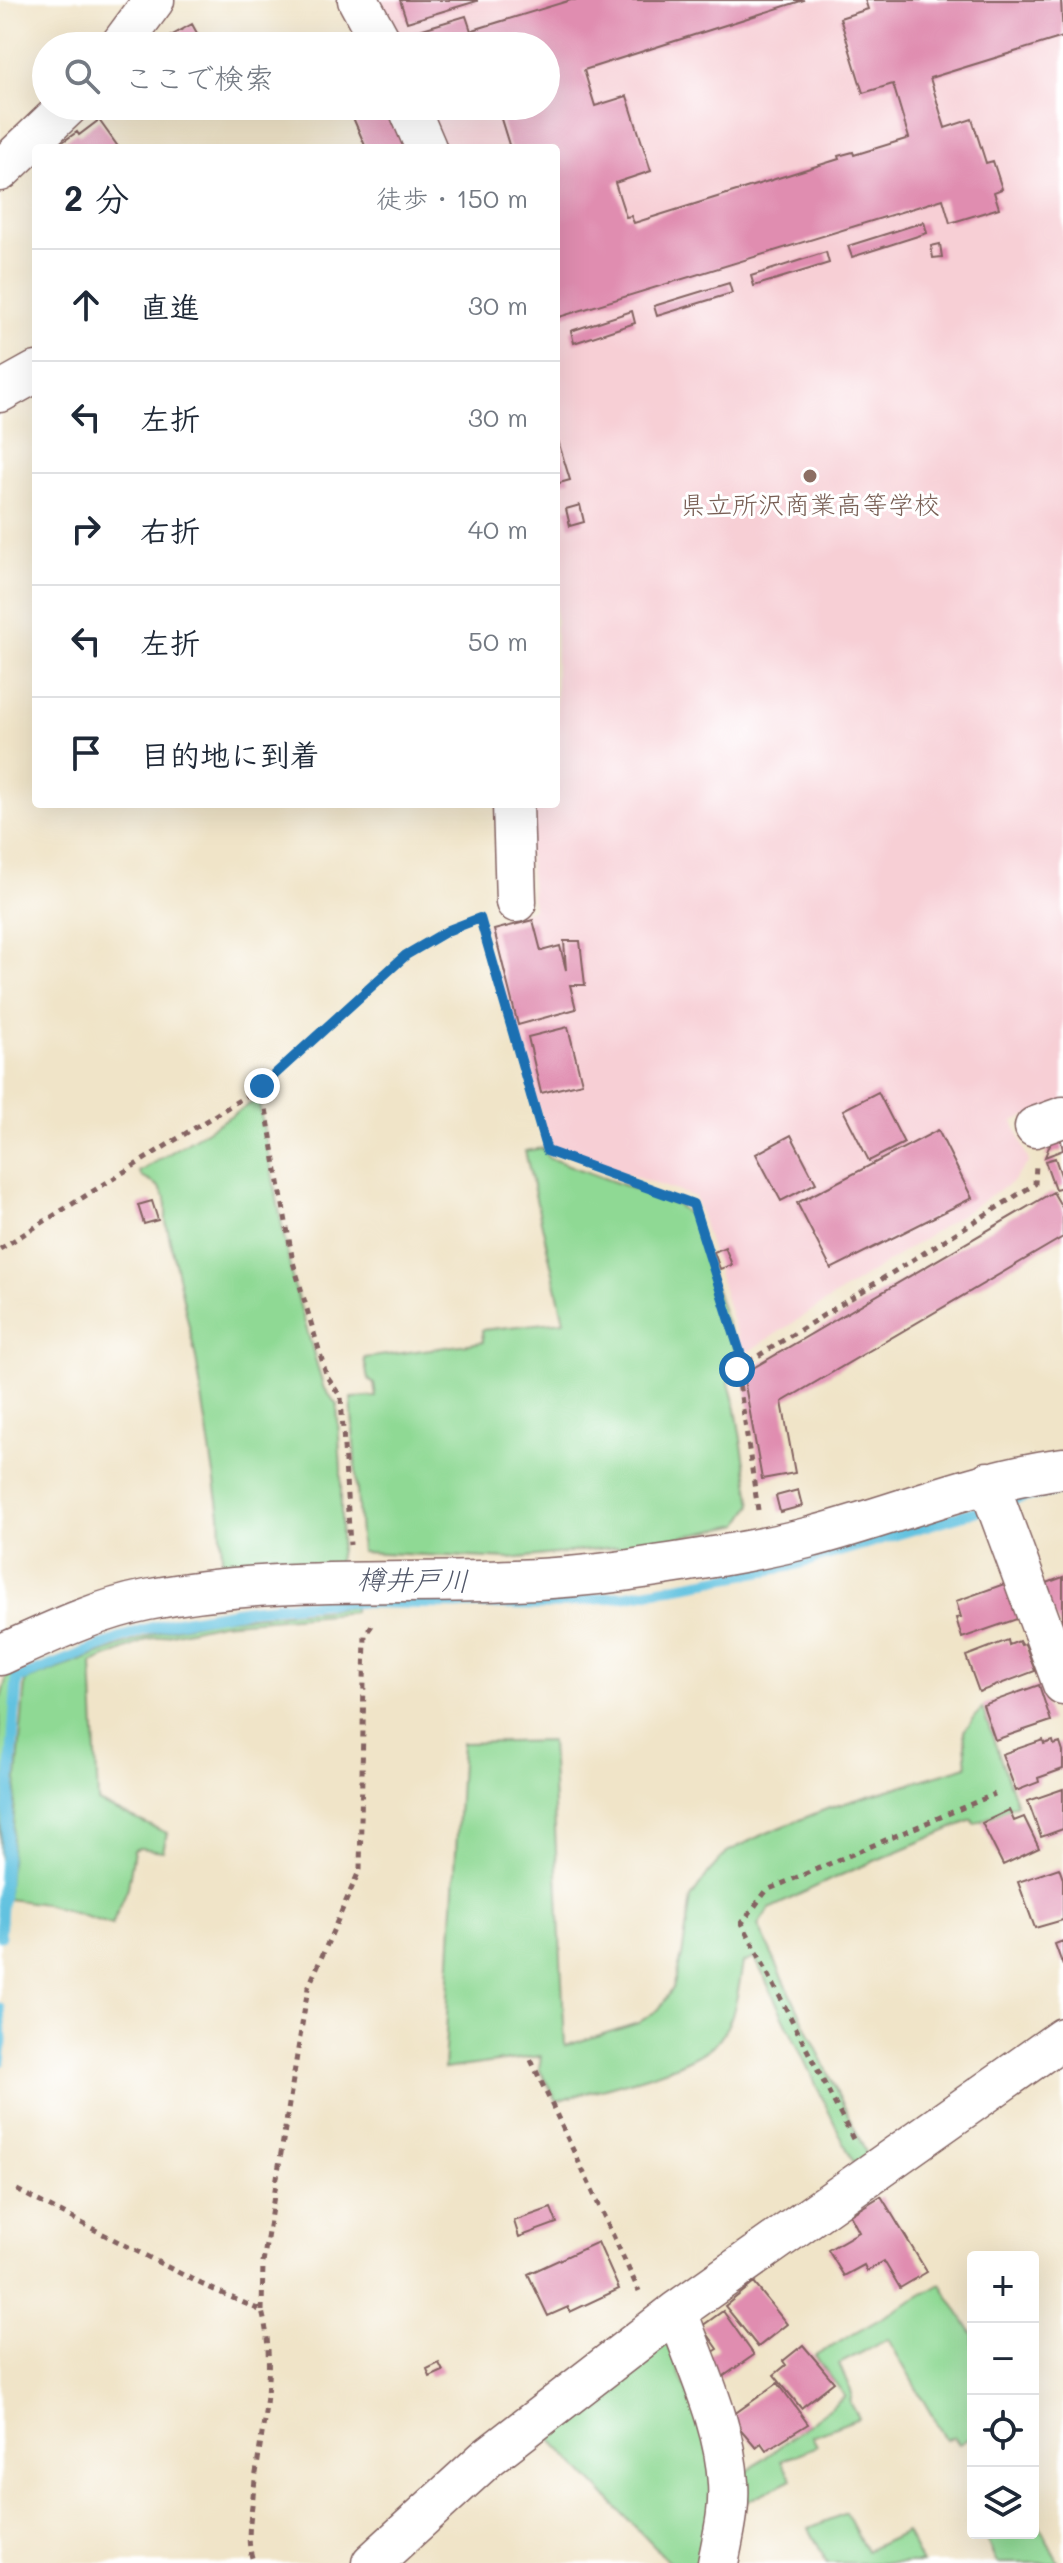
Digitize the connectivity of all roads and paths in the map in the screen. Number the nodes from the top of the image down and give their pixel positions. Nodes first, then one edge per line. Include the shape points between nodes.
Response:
1 (154, 0) edge
2 (358, 0) edge
3 (130, 32) edge
4 (375, 32) edge
5 (53, 120) edge
6 (414, 120) edge
7 (424, 144) edge
8 (0, 171) edge
9 (32, 374) edge
10 (0, 392) edge
11 (513, 808) edge
12 (516, 902) joint
13 (480, 918) junction
14 (262, 1086) junction
15 (1049, 1122) edge
16 (0, 1248) edge
17 (744, 1365) junction
18 (1063, 1468) edge
19 (994, 1499) junction
20 (763, 1547) junction
21 (352, 1582) junction
22 (376, 1619) dead end
23 (0, 1655) edge
24 (1063, 1684) edge
25 (995, 1794) dead end
26 (1063, 2038) edge
27 (531, 2060) dead end
28 (871, 2174) junction
29 (17, 2190) dead end
30 (262, 2311) junction
31 (667, 2320) junction
32 (254, 2563) edge
33 (372, 2563) edge
34 (718, 2563) edge

1 - 3 street
2 - 4 street
5 - 8 street
6 - 7 street
9 - 10 street
11 - 12 street
12 - 13 path
13 - 14 path via 406,955
13 - 17 path via 547,1151 693,1204
14 - 16 path
14 - 21 path via 293,1262 327,1377 341,1397
15 - 17 path via 1035,1184
17 - 20 path via 737,1369
18 - 19 street
19 - 20 street
19 - 24 street
20 - 21 street via 563,1579
21 - 23 street via 145,1600
22 - 30 path via 365,1635 360,1869 308,1988 263,2263
25 - 28 path via 767,1890 742,1923
26 - 28 street
27 - 31 path
28 - 31 street
29 - 30 path
30 - 32 path via 269,2374 250,2524
31 - 33 street via 487,2458
31 - 34 street via 720,2434 728,2483

